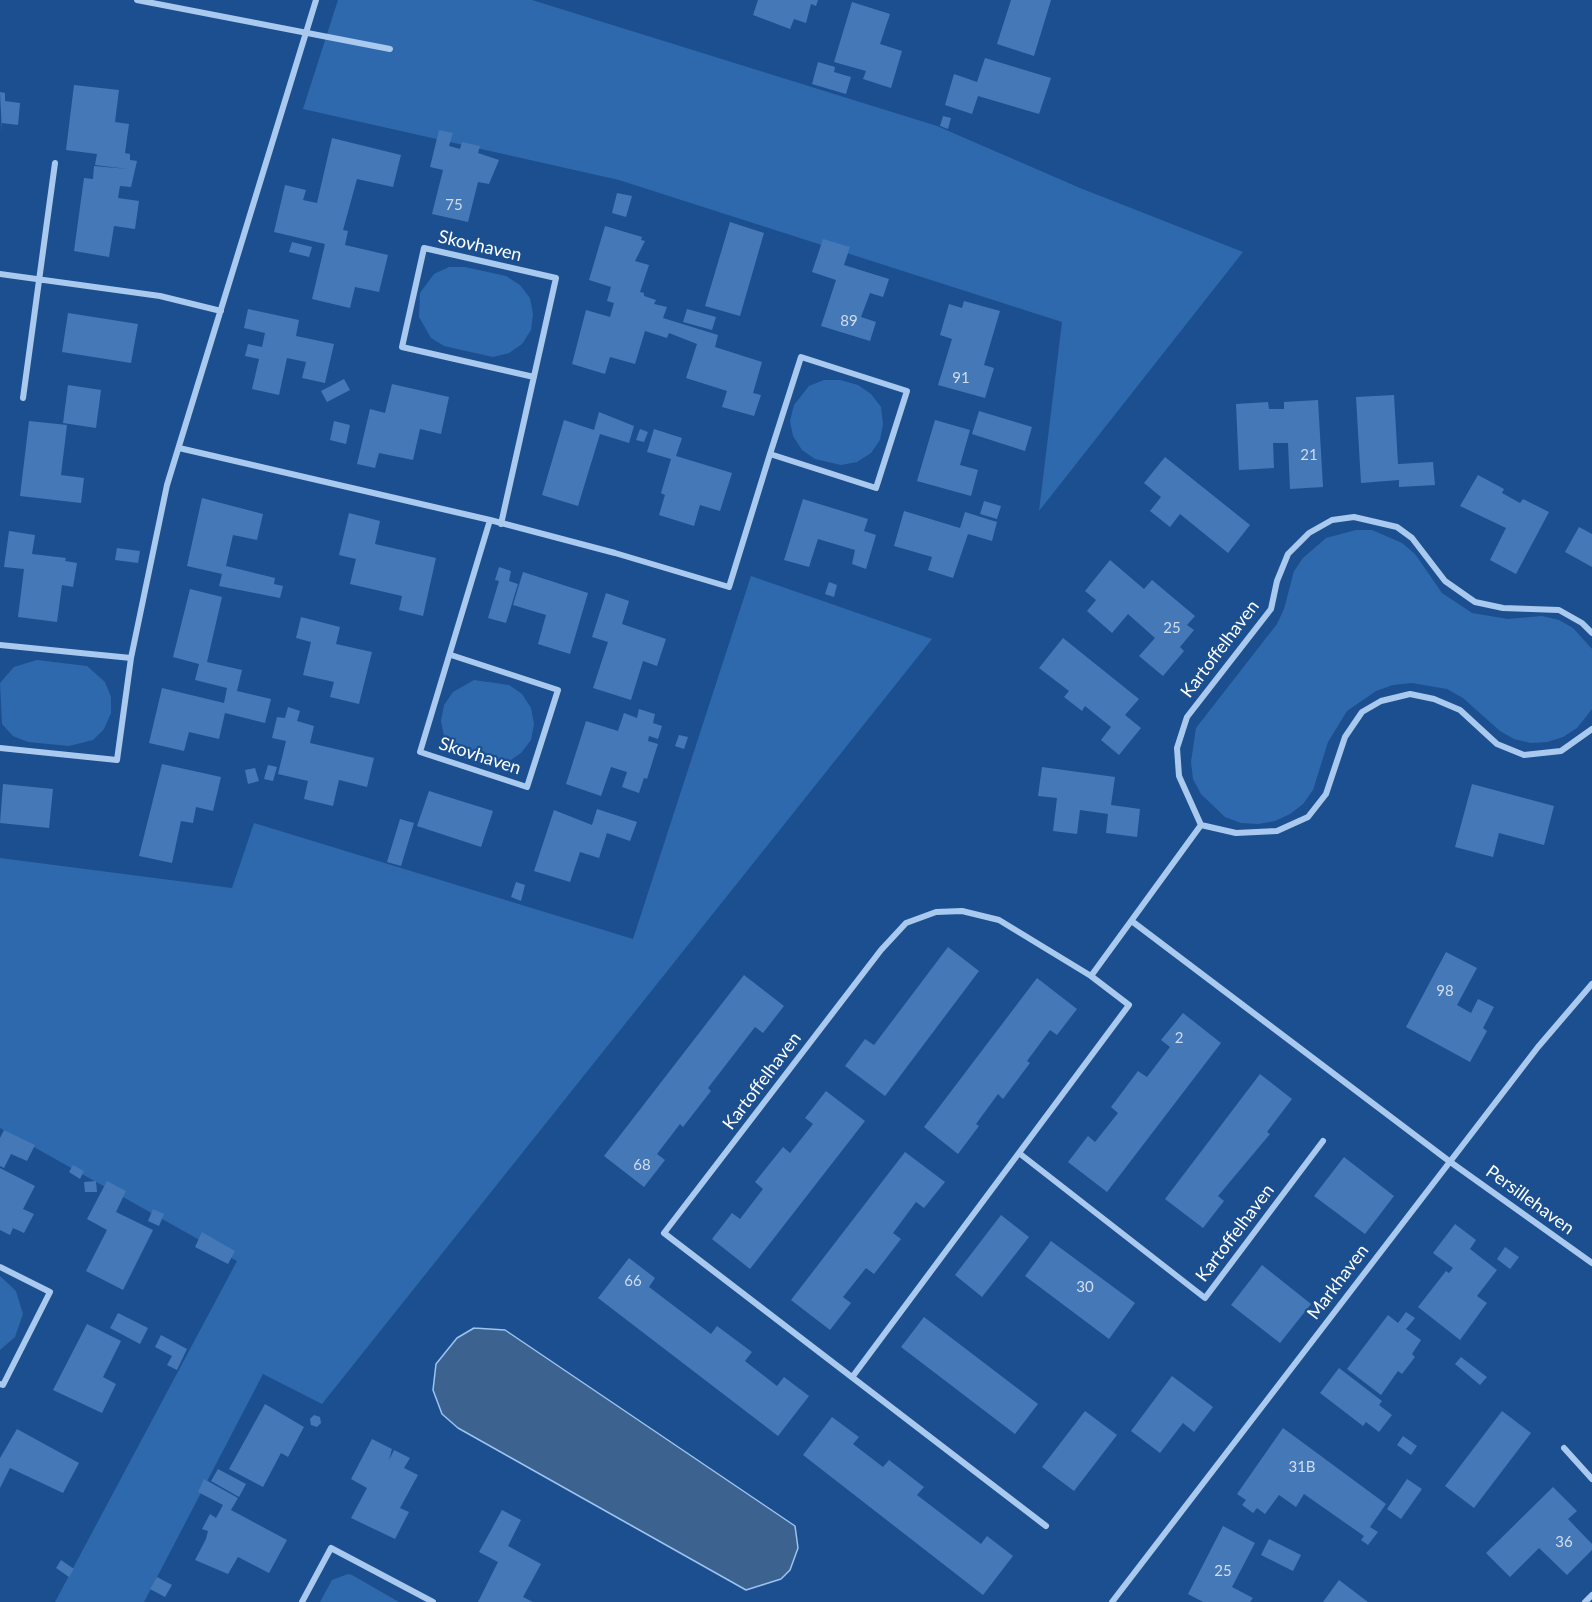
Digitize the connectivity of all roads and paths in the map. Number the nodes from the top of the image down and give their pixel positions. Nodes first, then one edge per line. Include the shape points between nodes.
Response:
1 (137, 0) edge
2 (316, 0) edge
3 (307, 31) junction
4 (390, 49) dead end
5 (55, 163) dead end
6 (0, 274) edge
7 (39, 279) junction
8 (221, 311) junction
9 (534, 376) junction
10 (23, 398) dead end
11 (179, 448) junction
12 (770, 454) junction
13 (490, 520) junction
14 (501, 524) junction
15 (1592, 633) edge
16 (0, 645) edge
17 (451, 656) junction
18 (131, 658) junction
19 (1592, 729) edge
20 (0, 748) edge
21 (1201, 825) junction
22 (1133, 922) junction
23 (1091, 976) junction
24 (1592, 984) edge
25 (1323, 1141) dead end
26 (1019, 1153) junction
27 (1449, 1161) junction
28 (1592, 1263) edge
29 (0, 1267) edge
30 (853, 1376) junction
31 (0, 1384) edge
32 (1564, 1448) dead end
33 (1592, 1479) edge
34 (1046, 1526) dead end
35 (1592, 1596) edge
36 (302, 1602) edge
37 (433, 1602) edge
38 (1112, 1602) edge
39 (1585, 1602) edge

1 - 3 street
2 - 3 street
3 - 4 street
3 - 8 street
5 - 7 street
6 - 7 street
7 - 8 street via 160,296
7 - 10 street
8 - 11 street
9 - 9 street, Skovhaven via 556,278 424,249 402,347
9 - 14 street, Skovhaven
11 - 13 street
11 - 18 street via 167,485
12 - 12 street via 801,357 907,391 876,488
12 - 14 street via 729,587
13 - 14 street
13 - 17 street, Skovhaven
15 - 21 street, Kartoffelhaven via 1559,610 1503,608 1475,602 1445,581 1412,538 1397,527 1354,517 1332,520 1309,533 1288,554 1271,609 1188,717 1177,748 1179,776
16 - 18 street
17 - 17 street, Skovhaven via 420,752 527,787 558,690
18 - 20 street via 117,760
19 - 21 street via 1561,751 1524,755 1497,744 1460,710 1434,699 1410,694 1381,700 1362,712 1345,737 1326,794 1308,817 1277,831 1236,833
21 - 22 street
22 - 23 street
22 - 27 street
23 - 26 street, Kartoffelhaven via 1130,1005
23 - 30 street, Kartoffelhaven via 999,921 962,911 936,912 906,923 881,950 664,1233
24 - 27 street, Markhaven
25 - 26 street, Kartoffelhaven via 1205,1298
26 - 30 street, Kartoffelhaven
27 - 28 street, Persillehaven
27 - 38 street, Markhaven
29 - 31 street via 50,1292 3,1385
30 - 34 street, Kartoffelhaven
32 - 33 street
35 - 39 street
36 - 37 street via 331,1548

